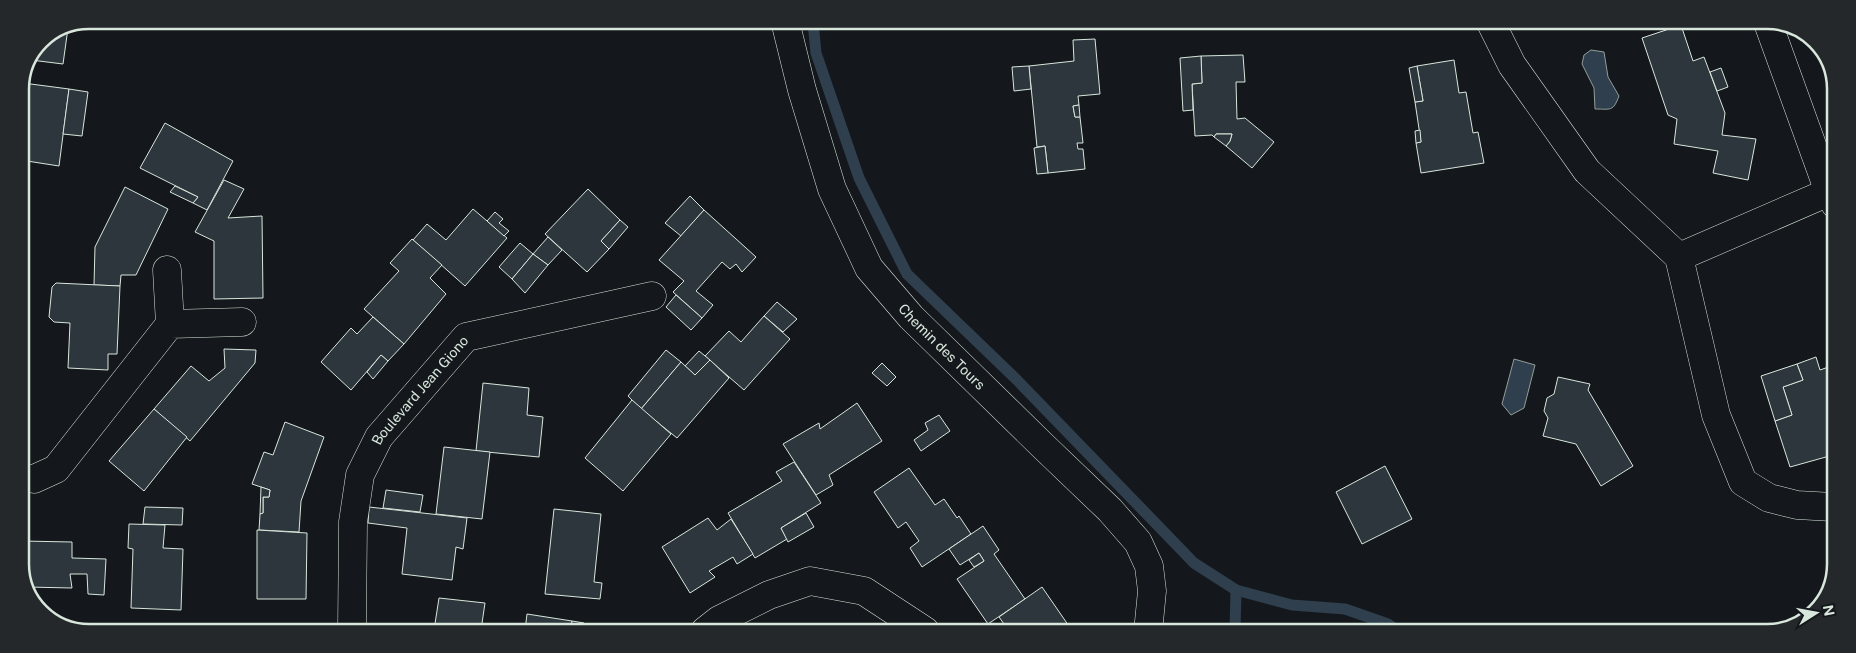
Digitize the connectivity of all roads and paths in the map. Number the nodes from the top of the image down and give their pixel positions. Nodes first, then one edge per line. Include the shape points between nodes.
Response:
1 (787, 29) edge
2 (1495, 29) edge
3 (1770, 29) edge
4 (1827, 184) edge
5 (1827, 200) edge
6 (1679, 257) junction
7 (167, 270) dead end
8 (652, 296) dead end
9 (242, 322) dead end
10 (170, 324) junction
11 (29, 478) edge
12 (1827, 507) edge
13 (352, 624) edge
14 (714, 624) edge
15 (914, 624) edge
16 (1149, 624) edge

1 - 16 street, Chemin des Tours via 832,189 869,268 911,317 1110,510 1138,542 1149,566 1152,591
2 - 6 street via 1512,65 1587,171
3 - 4 street
5 - 6 street
6 - 12 street via 1716,415 1743,482 1769,498 1797,505
7 - 10 street
8 - 13 street, Boulevard Jean Giono via 466,337 379,438 360,475 353,522
9 - 10 street
10 - 11 street via 56,469
14 - 15 street via 768,595 810,581 864,591

